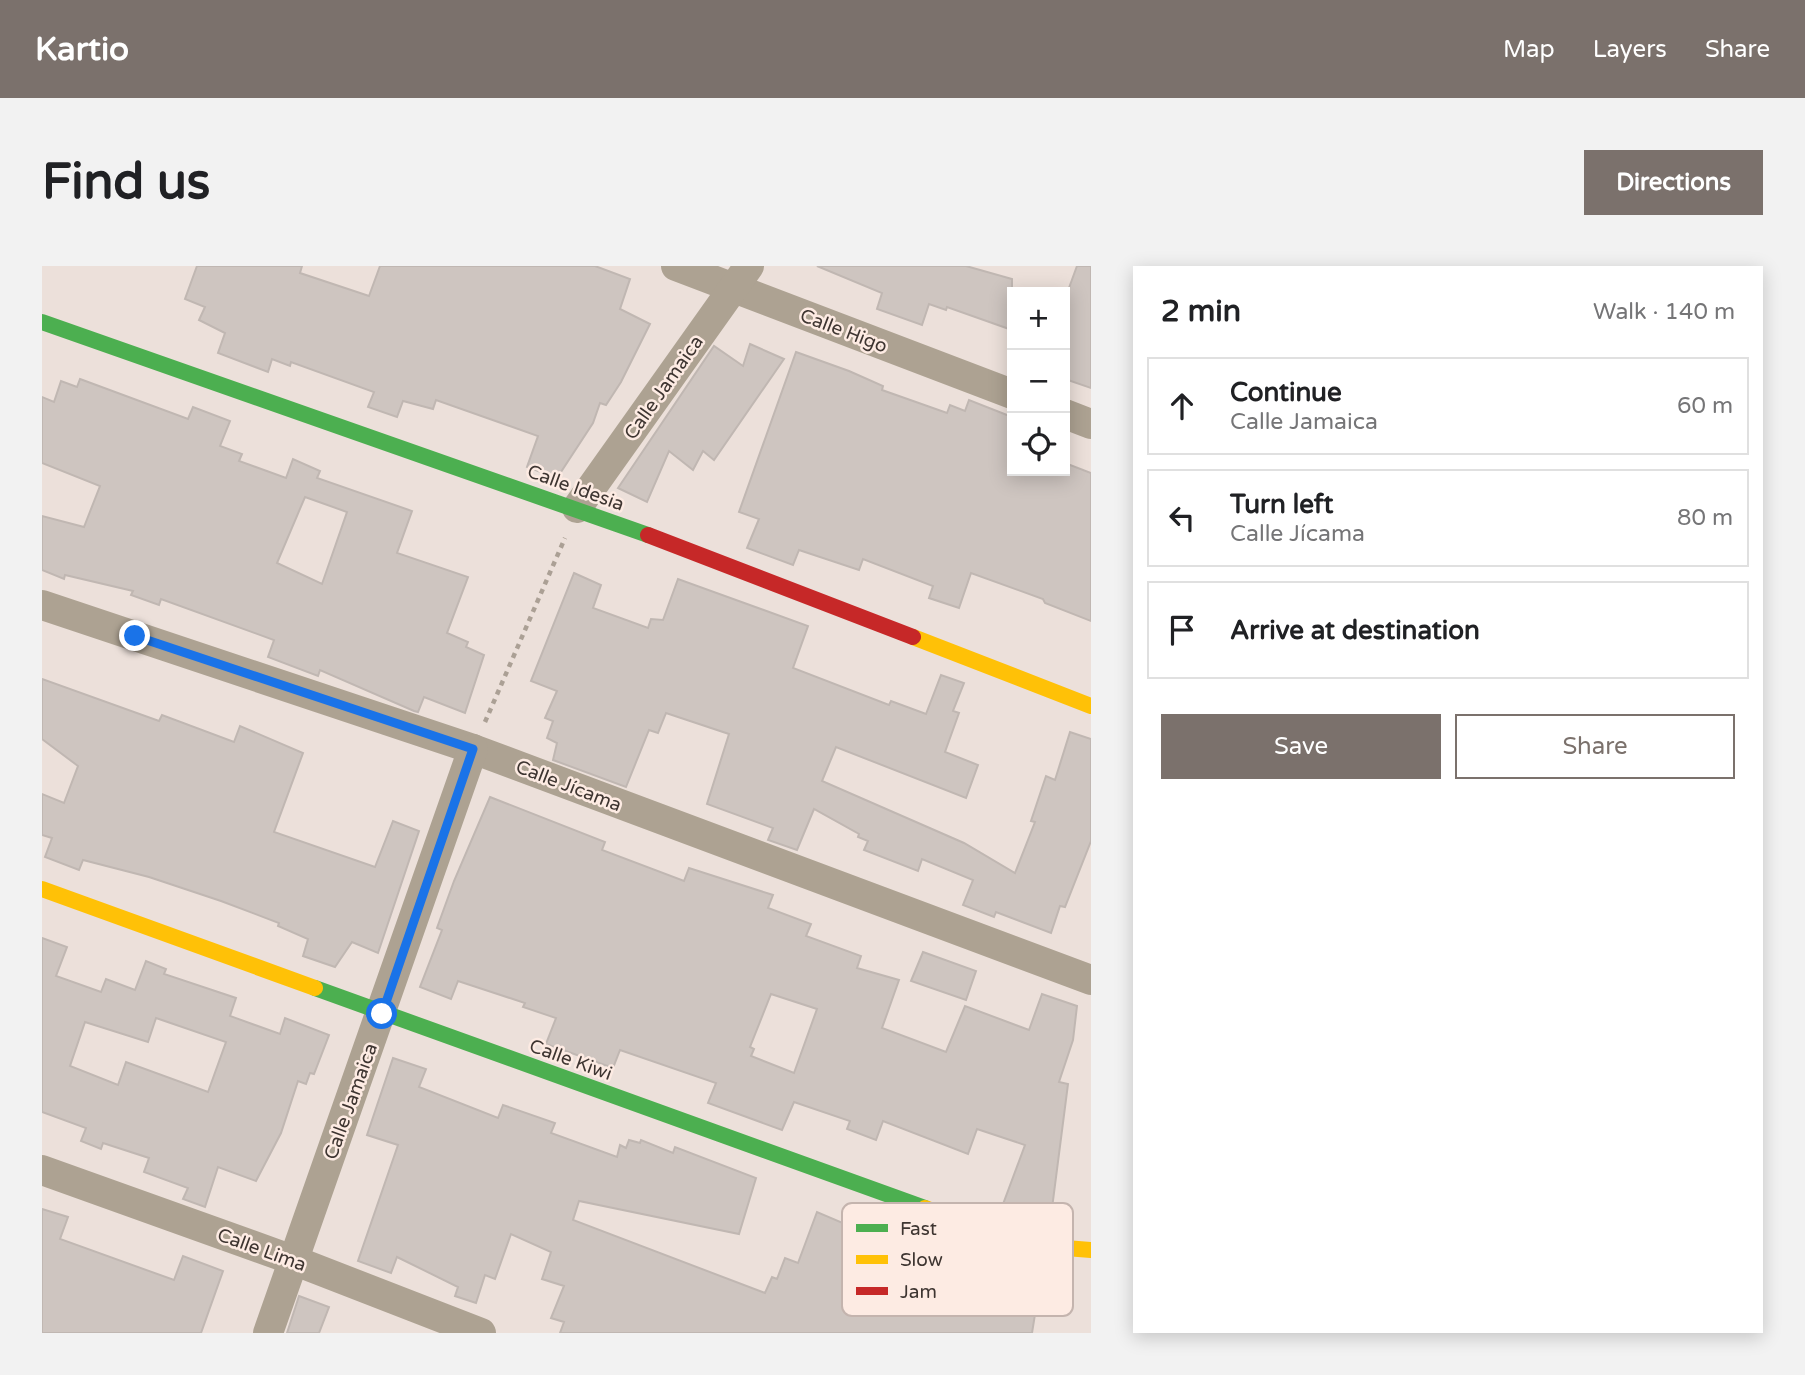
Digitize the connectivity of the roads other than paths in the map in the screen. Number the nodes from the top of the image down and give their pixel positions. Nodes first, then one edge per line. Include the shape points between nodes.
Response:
1 (676, 266) edge
2 (741, 277) edge
3 (42, 322) edge
4 (1007, 392) edge
5 (1070, 416) edge
6 (1091, 424) edge
7 (577, 508) junction
8 (42, 606) edge
9 (1091, 706) edge
10 (473, 749) junction
11 (42, 889) edge
12 (1091, 980) edge
13 (382, 1014) junction
14 (42, 1170) edge
15 (911, 1203) edge
16 (1073, 1249) edge
17 (1091, 1250) edge
18 (293, 1260) junction
19 (268, 1333) edge
20 (481, 1333) edge

1 - 2 street, Calle Higo
2 - 4 street, Calle Higo
2 - 7 street, Calle Jamaica
3 - 7 street, Calle Idesia
5 - 6 street
7 - 9 street, Calle Idesia
8 - 10 street, Calle Jícama
10 - 12 street, Calle Jícama
10 - 13 street, Calle Jamaica
11 - 13 street, Calle Kiwi
13 - 15 street, Calle Kiwi
13 - 18 street, Calle Jamaica
14 - 18 street, Calle Lima
16 - 17 street, Calle Kiwi
18 - 19 street, Calle Jamaica
18 - 20 street, Calle Lima

